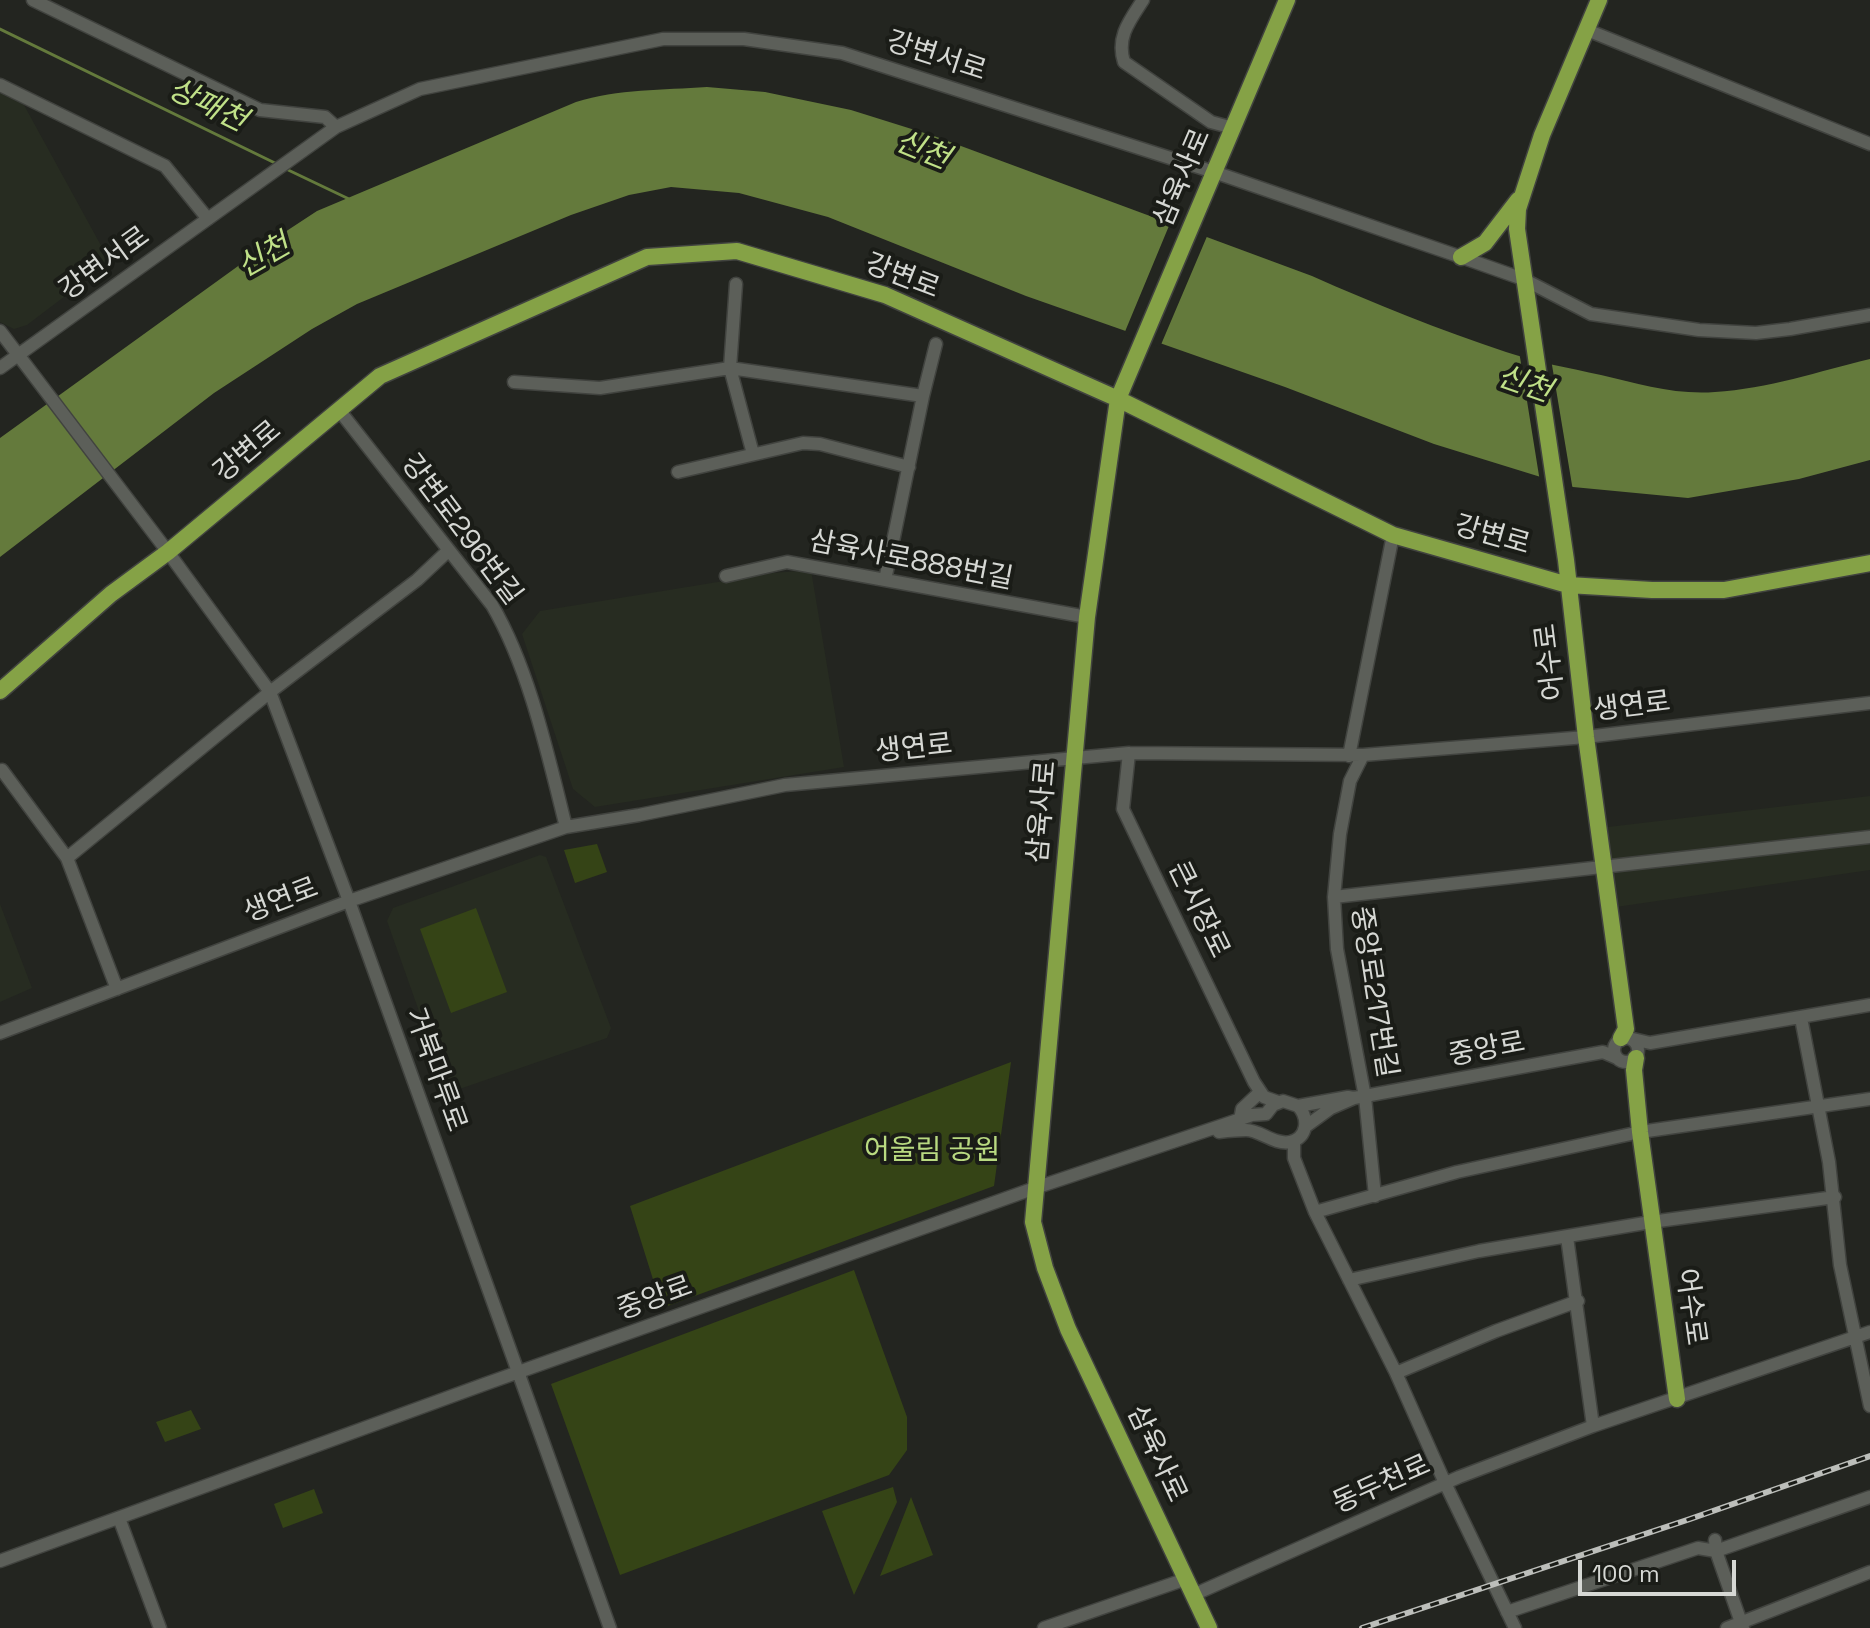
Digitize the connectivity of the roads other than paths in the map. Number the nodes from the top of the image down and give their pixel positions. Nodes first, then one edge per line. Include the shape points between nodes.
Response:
1 (33, 0) edge
2 (1143, 0) edge
3 (1287, 0) edge
4 (1599, 0) edge
5 (1587, 30) junction
6 (0, 85) edge
7 (336, 127) junction
8 (1233, 128) junction
9 (1870, 144) edge
10 (1211, 180) junction
11 (1522, 196) junction
12 (213, 216) junction
13 (1461, 257) junction
14 (1523, 279) junction
15 (736, 284) dead end
16 (1870, 315) edge
17 (0, 331) edge
18 (936, 344) dead end
19 (20, 355) junction
20 (0, 368) edge
21 (730, 368) junction
22 (514, 382) dead end
23 (923, 396) junction
24 (1118, 399) junction
25 (339, 410) junction
26 (753, 454) junction
27 (909, 467) junction
28 (678, 472) dead end
29 (1393, 535) junction
30 (449, 550) junction
31 (168, 552) junction
32 (1870, 563) edge
33 (726, 576) dead end
34 (885, 580) junction
35 (1568, 585) junction
36 (1087, 617) junction
37 (0, 691) edge
38 (270, 692) junction
39 (1870, 703) edge
40 (1586, 737) junction
41 (1129, 753) junction
42 (1363, 755) junction
43 (1349, 756) junction
44 (1075, 757) junction
45 (2, 770) dead end
46 (566, 827) junction
47 (1870, 837) edge
48 (67, 858) junction
49 (1603, 867) junction
50 (1334, 897) junction
51 (349, 901) junction
52 (117, 989) junction
53 (1870, 1005) edge
54 (1801, 1018) junction
55 (0, 1033) edge
56 (1629, 1049) junction
57 (1256, 1089) junction
58 (1360, 1098) junction
59 (1870, 1099) edge
60 (1278, 1102) junction
61 (1298, 1106) junction
62 (1820, 1108) junction
63 (1266, 1114) junction
64 (1240, 1120) junction
65 (1305, 1127) junction
66 (1208, 1132) junction
67 (1640, 1132) junction
68 (1283, 1141) junction
69 (1035, 1188) junction
70 (1375, 1196) junction
71 (1835, 1197) junction
72 (1315, 1212) junction
73 (1651, 1222) junction
74 (1567, 1237) junction
75 (1349, 1280) junction
76 (1578, 1301) junction
77 (1870, 1332) edge
78 (1854, 1337) junction
79 (519, 1373) junction
80 (1396, 1373) junction
81 (1677, 1399) junction
82 (1870, 1406) edge
83 (1593, 1426) junction
84 (1445, 1483) junction
85 (1870, 1497) edge
86 (119, 1518) junction
87 (1716, 1545) junction
88 (0, 1561) edge
89 (1870, 1572) edge
90 (1186, 1579) junction
91 (1193, 1595) junction
92 (1507, 1612) junction
93 (1742, 1625) edge
94 (160, 1628) edge
95 (610, 1628) edge
96 (1044, 1628) edge
97 (1209, 1628) edge
98 (1515, 1628) edge
99 (1727, 1628) edge

1 - 7 street via 260,110 325,117
2 - 8 street via 1121,41 1124,62 1211,122
3 - 8 main road, 삼육사로
4 - 5 main road, 어수로
5 - 9 street
5 - 11 main road, 어수로
6 - 12 street via 165,166
7 - 10 street, 강변서로 via 420,89 663,39 744,39 842,53
7 - 12 street, 강변서로
8 - 10 main road, 삼육사로
10 - 13 street, 강변서로
10 - 24 main road, 삼육사로
11 - 13 main road via 1485,243
11 - 14 main road, 어수로 via 1517,229
12 - 19 street, 강변서로
13 - 14 street, 강변서로
14 - 16 street via 1591,314 1699,330 1767,332
14 - 35 main road, 어수로
15 - 21 street
17 - 19 street, 거북마루로
18 - 23 street
19 - 20 street, 강변서로
19 - 31 street, 거북마루로
21 - 22 street via 600,388
21 - 23 street
21 - 26 street
23 - 27 street
24 - 25 main road, 강변로 via 885,295 737,251 647,257 380,376
24 - 29 main road, 강변로
24 - 36 main road, 삼육사로
25 - 30 street, 강변로296번길
25 - 31 main road, 강변로
26 - 27 street via 820,444
26 - 28 street
27 - 34 street
29 - 35 main road, 강변로
29 - 43 street
30 - 38 street
30 - 46 street, 강변로296번길 via 507,632 549,757
31 - 37 main road, 강변로
31 - 38 street, 거북마루로
32 - 35 main road, 강변로 via 1724,590
33 - 34 street, 삼육사로888번길 via 787,562
34 - 36 street, 삼육사로888번길
35 - 40 main road, 어수로
36 - 44 main road, 삼육사로
38 - 48 street
38 - 51 street, 거북마루로
39 - 40 street, 생연로
40 - 42 street, 생연로
40 - 49 main road, 어수로
41 - 43 street, 생연로
41 - 44 street, 생연로
41 - 57 street, 큰시장로 via 1123,809
42 - 43 street, 생연로
42 - 50 street, 중앙로217번길 via 1350,781
44 - 46 street, 생연로 via 785,785
44 - 69 main road, 삼육사로
45 - 48 street
46 - 51 street, 생연로
47 - 49 street
48 - 52 street
49 - 50 street
49 - 56 main road, 어수로
50 - 58 street, 중앙로217번길
51 - 52 street, 생연로
51 - 79 street, 거북마루로
52 - 55 street, 생연로
53 - 54 street
54 - 56 street
54 - 62 street
56 - 58 street, 중앙로
56 - 67 main road, 어수로
57 - 60 street
57 - 63 street, 큰시장로
57 - 64 street
58 - 61 street
58 - 65 street via 1331,1108
58 - 70 street
59 - 62 street
60 - 61 street
60 - 63 street
61 - 65 street
62 - 67 street
62 - 71 street
63 - 64 street
63 - 68 street via 1265,1126
64 - 66 street
65 - 68 street
66 - 68 street via 1249,1130
66 - 69 street, 중앙로
67 - 70 street via 1457,1172
67 - 73 main road, 어수로
68 - 72 street
69 - 79 street, 중앙로
69 - 90 main road, 삼육사로 via 1033,1222 1068,1329
70 - 72 street
71 - 73 street
71 - 78 street via 1840,1265
72 - 75 street
73 - 74 street
73 - 81 main road, 어수로
74 - 75 street
74 - 76 street
75 - 80 street
76 - 80 street
76 - 83 street
77 - 78 street, 동두천로
78 - 81 street, 동두천로
78 - 82 street
79 - 86 street, 중앙로
79 - 95 street, 거북마루로
80 - 84 street
81 - 83 street, 동두천로
83 - 84 street, 동두천로
84 - 91 street, 동두천로
84 - 92 street
85 - 87 street
86 - 88 street, 중앙로
86 - 94 street
87 - 92 street
87 - 93 street
89 - 93 street
90 - 91 main road, 삼육사로
90 - 96 street
91 - 97 main road, 삼육사로
92 - 98 street
93 - 99 street

